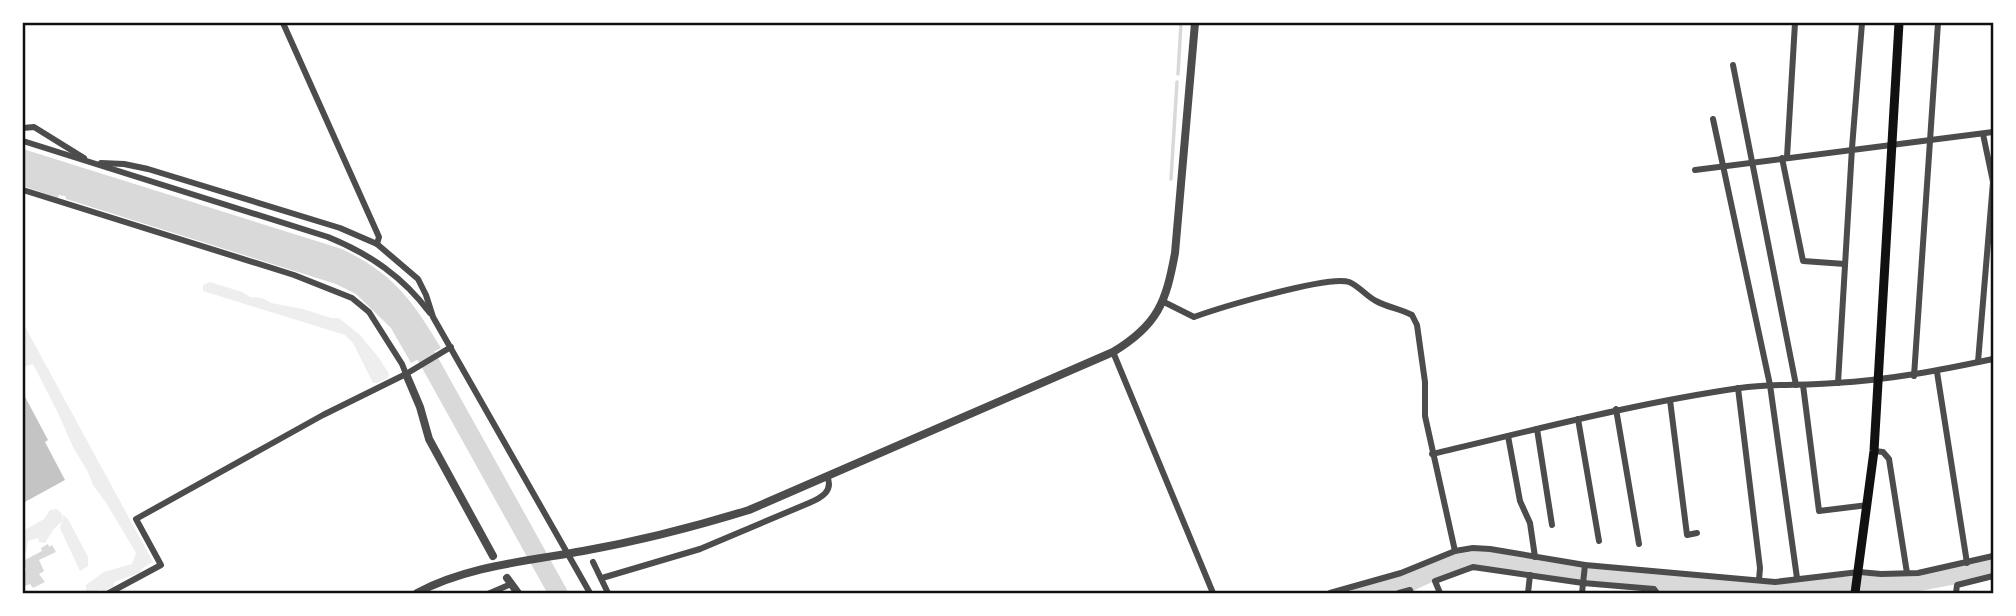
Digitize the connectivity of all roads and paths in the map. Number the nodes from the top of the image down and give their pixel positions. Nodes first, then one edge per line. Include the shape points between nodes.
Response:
1 (283, 23) edge
2 (1195, 23) edge
3 (1795, 23) edge
4 (1862, 23) edge
5 (1899, 23) edge
6 (1938, 23) edge
7 (1733, 65) dead end
8 (1713, 119) dead end
9 (23, 128) edge
10 (1993, 132) edge
11 (1983, 134) junction
12 (1930, 139) junction
13 (23, 141) edge
14 (1893, 143) junction
15 (1852, 148) junction
16 (1784, 157) junction
17 (92, 163) junction
18 (1751, 163) junction
19 (1723, 166) junction
20 (1695, 170) dead end
21 (23, 190) edge
22 (377, 244) junction
23 (1845, 264) junction
24 (1164, 302) junction
25 (433, 317) junction
26 (451, 347) junction
27 (1113, 352) junction
28 (1993, 359) edge
29 (1978, 362) junction
30 (1937, 372) junction
31 (406, 374) junction
32 (1914, 376) junction
33 (1879, 378) junction
34 (1838, 383) junction
35 (1770, 385) junction
36 (1800, 385) junction
37 (1738, 388) junction
38 (1670, 400) junction
39 (1616, 409) junction
40 (1578, 419) junction
41 (1537, 429) junction
42 (1508, 436) junction
43 (1874, 451) junction
44 (1432, 454) junction
45 (828, 477) junction
46 (1868, 505) junction
47 (1552, 525) dead end
48 (1697, 533) dead end
49 (1599, 541) dead end
50 (1639, 544) dead end
51 (1455, 551) junction
52 (567, 554) junction
53 (493, 556) dead end
54 (1993, 556) edge
55 (1535, 557) junction
56 (593, 562) dead end
57 (1967, 563) junction
58 (1585, 565) junction
59 (1907, 573) junction
60 (1530, 575) junction
61 (1858, 575) junction
62 (1993, 576) edge
63 (601, 578) junction
64 (1797, 579) junction
65 (1759, 580) junction
66 (509, 581) joint
67 (1583, 583) junction
68 (1856, 592) edge
69 (109, 593) edge
70 (417, 593) edge
71 (490, 593) edge
72 (518, 593) edge
73 (590, 593) edge
74 (608, 593) edge
75 (1213, 593) edge
76 (1330, 593) edge
77 (1399, 593) edge
78 (1411, 593) edge
79 (1440, 593) edge
80 (1528, 593) edge
81 (1582, 593) edge
82 (1657, 593) edge
83 (1956, 593) edge

1 - 22 street via 379,237
2 - 24 street via 1175,253
3 - 16 street
4 - 15 street
5 - 14 main road
6 - 12 street
7 - 18 street
8 - 19 street
9 - 17 street via 34,127
10 - 11 street
11 - 12 street
11 - 29 street via 1993,182
12 - 14 street
12 - 32 street
13 - 17 street
14 - 15 street
14 - 33 main road
15 - 16 street
15 - 23 street
16 - 18 street
16 - 23 street via 1803,261
17 - 22 street via 148,169 340,228
17 - 25 street via 347,244 391,272
18 - 19 street
18 - 36 street
19 - 20 street
19 - 35 street
21 - 31 street via 294,275 352,298 369,312
22 - 25 street via 418,279
23 - 34 street
24 - 27 street via 1148,325
24 - 44 street via 1194,317 1264,296 1339,281 1412,315 1417,325
25 - 26 street
26 - 31 street
26 - 52 street
27 - 45 street
27 - 75 street
28 - 29 street
29 - 30 street
30 - 32 street
30 - 57 street
31 - 53 street via 429,439
31 - 69 street via 136,519 161,565
32 - 33 street
33 - 34 street
33 - 43 main road
34 - 36 street
35 - 36 street
35 - 37 street
35 - 64 street
36 - 46 street via 1819,511
37 - 38 street
37 - 65 street
38 - 39 street
38 - 48 street via 1687,535
39 - 40 street
39 - 50 street
40 - 41 street
40 - 49 street
41 - 42 street
41 - 47 street
42 - 44 street
42 - 55 street
43 - 46 main road
43 - 59 street via 1883,452 1889,460
44 - 51 street
45 - 52 street via 689,529
45 - 63 street via 830,488 816,500 700,549
46 - 61 main road
51 - 55 street via 1490,549
51 - 76 street via 1401,573
52 - 70 street via 454,578
52 - 73 street
54 - 57 street
55 - 58 street
56 - 63 street
57 - 59 street
58 - 65 street
58 - 67 street
59 - 61 street
60 - 67 street
60 - 79 street via 1473,567 1435,581
60 - 80 street
61 - 64 street
61 - 68 main road
62 - 83 street via 1957,585
63 - 74 street
64 - 65 street
66 - 71 street
66 - 72 street
67 - 81 street
67 - 82 street via 1654,589
77 - 78 street

